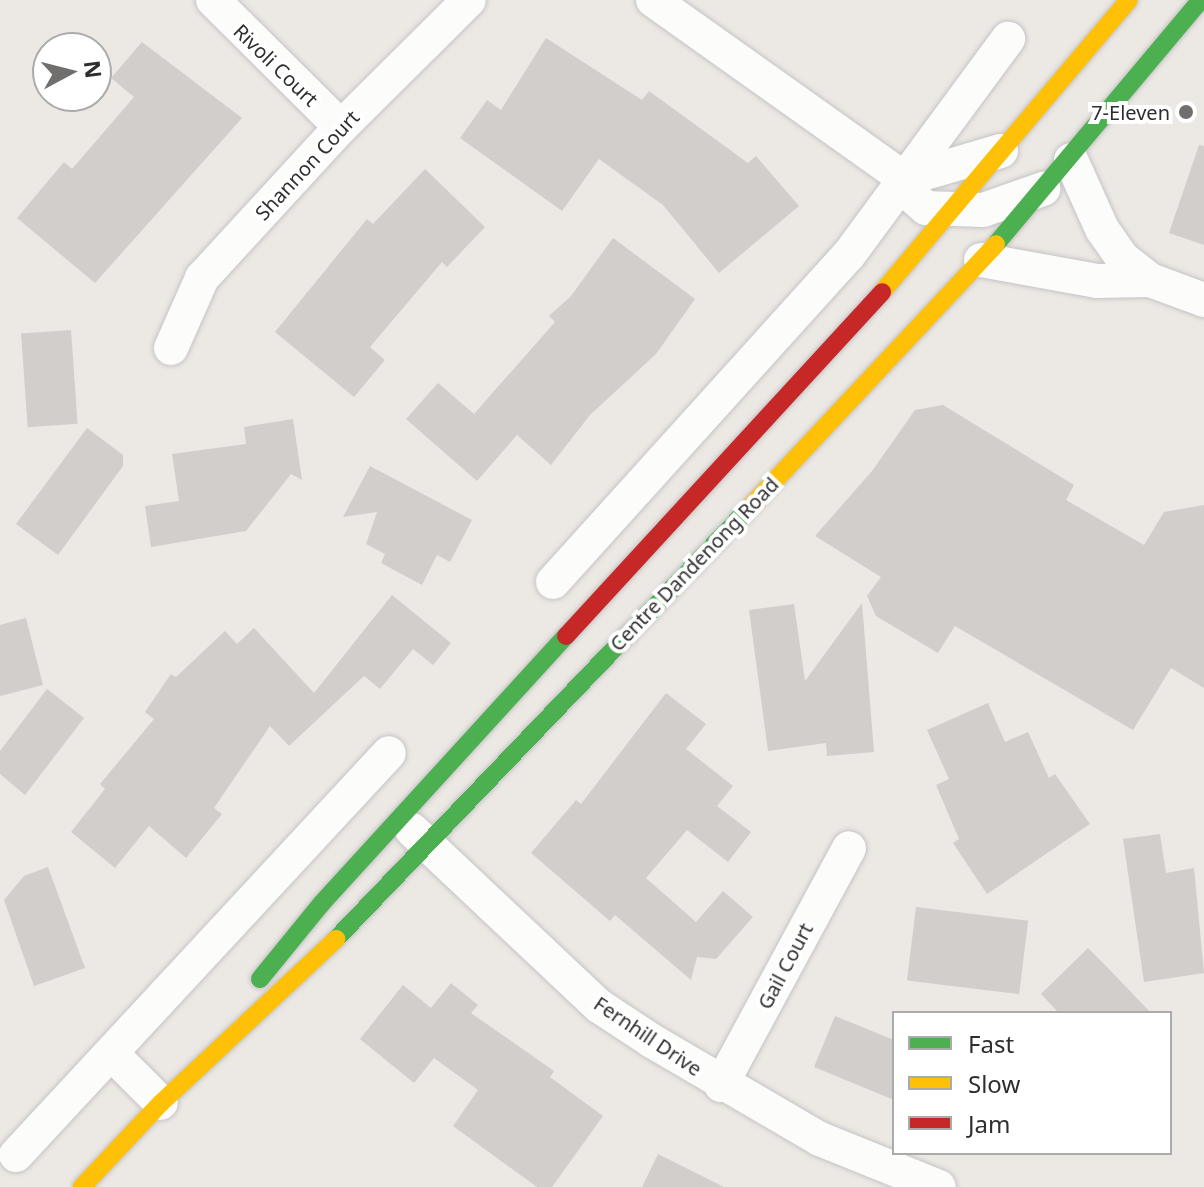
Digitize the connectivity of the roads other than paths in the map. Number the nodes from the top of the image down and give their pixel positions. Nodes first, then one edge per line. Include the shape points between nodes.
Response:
1 (213, 0) edge
2 (469, 0) edge
3 (653, 0) edge
4 (1129, 0) edge
5 (1201, 0) edge
6 (1008, 39) dead end
7 (341, 127) junction
8 (1001, 151) junction
9 (1071, 160) junction
10 (905, 179) junction
11 (1048, 187) junction
12 (948, 212) junction
13 (981, 260) junction
14 (1150, 280) junction
15 (1204, 300) edge
16 (171, 348) dead end
17 (553, 582) dead end
18 (389, 753) dead end
19 (400, 820) junction
20 (427, 845) junction
21 (849, 848) dead end
22 (112, 1054) junction
23 (721, 1085) junction
24 (161, 1103) junction
25 (16, 1155) dead end
26 (82, 1187) edge
27 (939, 1187) edge

1 - 7 street, Rivoli Court
2 - 7 street, Shannon Court
3 - 10 street
4 - 8 main road, Centre Dandenong Road
5 - 9 main road, Centre Dandenong Road
6 - 10 street
7 - 16 street, Shannon Court via 202,278
8 - 10 street
8 - 12 main road, Centre Dandenong Road
9 - 11 main road, Centre Dandenong Road
9 - 14 street via 1102,229 1122,258
10 - 12 street via 908,192 926,208
10 - 17 street via 848,256
11 - 12 street via 1002,206
11 - 13 main road, Centre Dandenong Road
12 - 19 main road, Centre Dandenong Road via 781,406 645,547
13 - 14 street via 1097,281
13 - 20 main road, Centre Dandenong Road
14 - 15 street
18 - 22 street
19 - 20 street, Fernhill Drive
19 - 24 main road, Centre Dandenong Road via 322,903
20 - 23 street, Fernhill Drive via 599,1006
20 - 24 main road, Centre Dandenong Road via 360,916
21 - 23 street, Gail Court
22 - 24 street
22 - 25 street
23 - 27 street, Fernhill Drive via 820,1139
24 - 26 main road, Centre Dandenong Road

